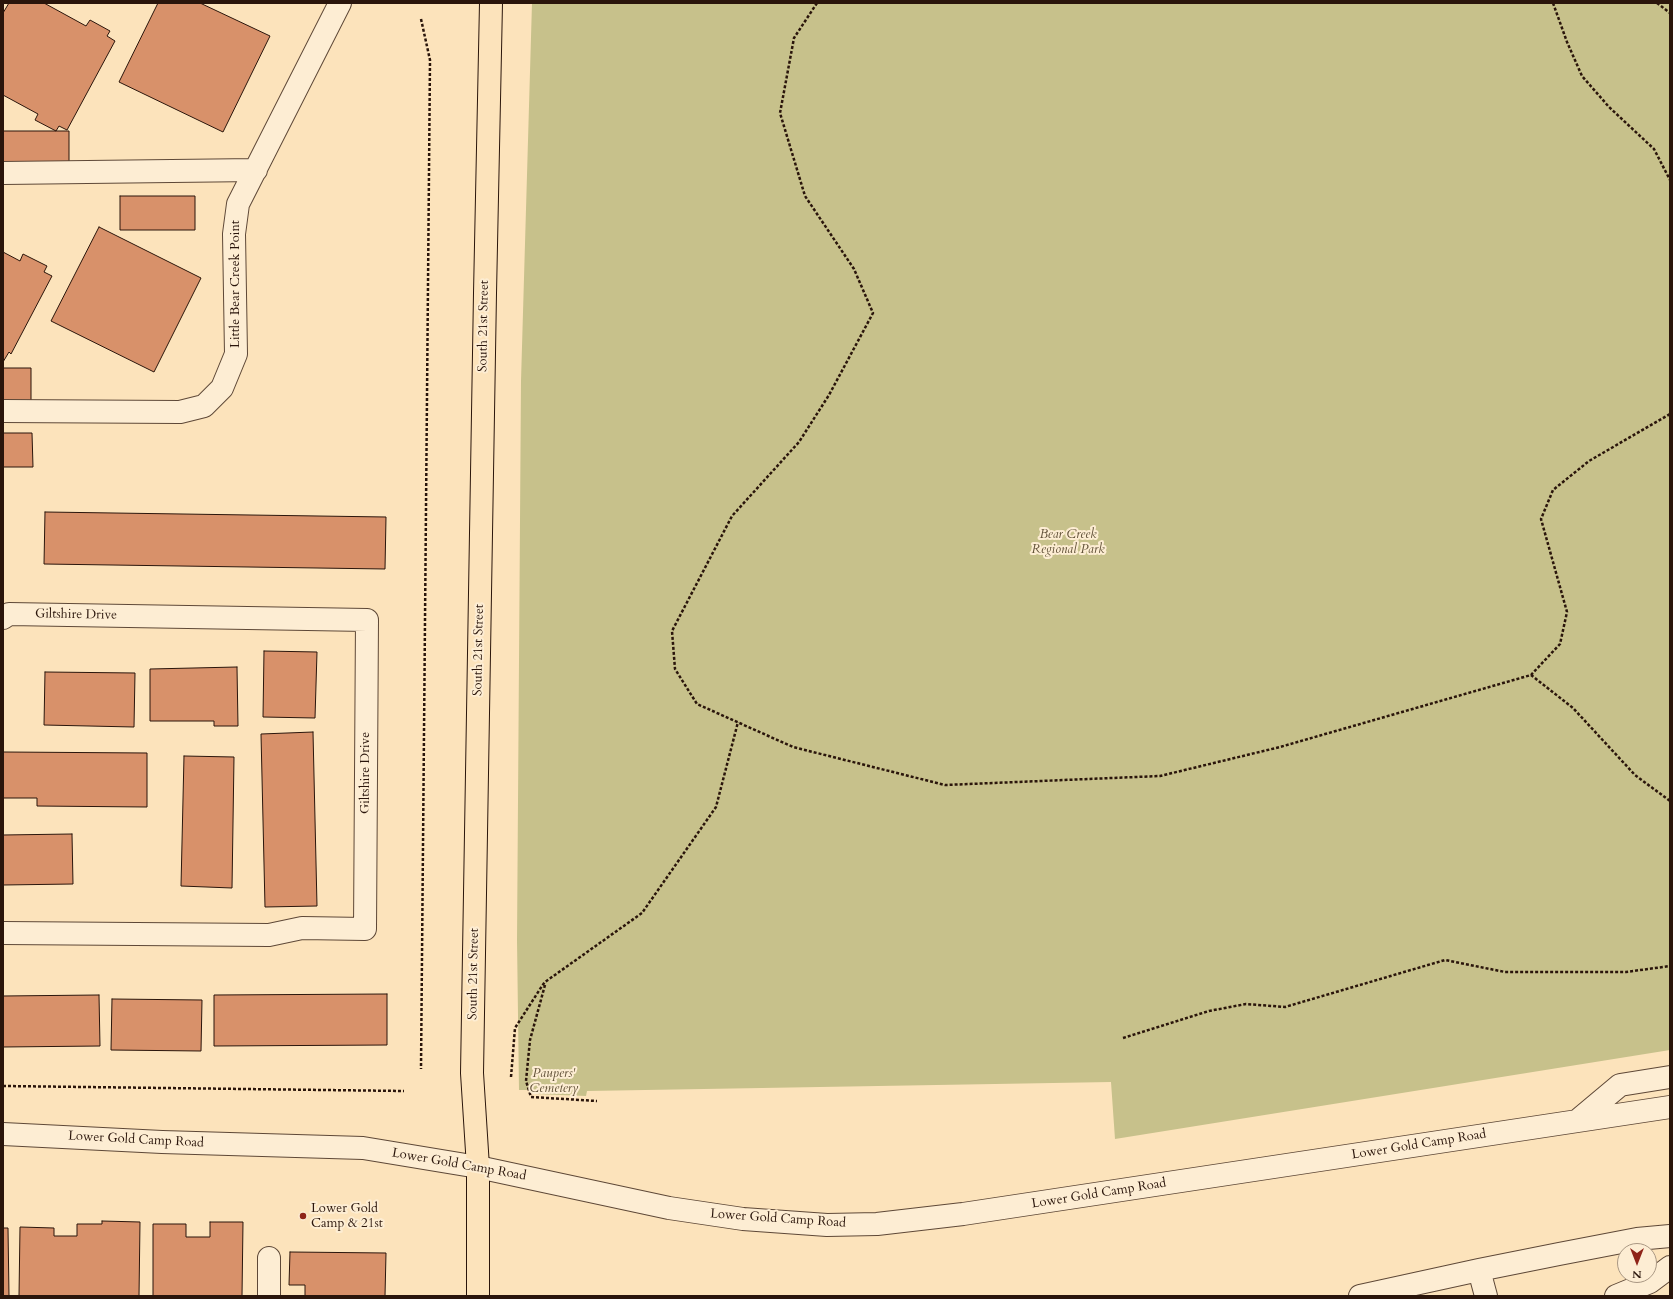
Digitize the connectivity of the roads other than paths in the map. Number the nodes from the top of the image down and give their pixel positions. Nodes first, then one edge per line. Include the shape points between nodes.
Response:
1 (340, 3) edge
2 (491, 3) edge
3 (256, 170) junction
4 (3, 173) edge
5 (3, 411) edge
6 (6, 616) edge
7 (3, 933) edge
8 (1670, 1076) edge
9 (1670, 1107) edge
10 (1576, 1121) junction
11 (3, 1134) edge
12 (478, 1167) junction
13 (1670, 1236) edge
14 (269, 1258) dead end
15 (1670, 1267) edge
16 (1479, 1270) junction
17 (268, 1296) edge
18 (478, 1296) edge
19 (1360, 1296) edge
20 (1486, 1296) edge
21 (1616, 1296) edge

1 - 3 street, Little Bear Creek Point
2 - 12 main road, South 21st Street via 472,1073
3 - 4 street
3 - 5 street, Little Bear Creek Point via 238,204 234,234 236,354 222,388 204,406 180,412
6 - 7 street, Giltshire Drive via 367,620 365,929 302,928 269,935
8 - 10 street via 1620,1085
9 - 10 street, Lower Gold Camp Road
10 - 12 street, Lower Gold Camp Road via 971,1213 877,1224 827,1225 743,1219 669,1208
11 - 12 street, Lower Gold Camp Road via 364,1148
12 - 18 main road, South 21st Street
13 - 16 street via 1637,1239
14 - 17 street
15 - 21 street via 1650,1282
16 - 19 street
16 - 20 street

